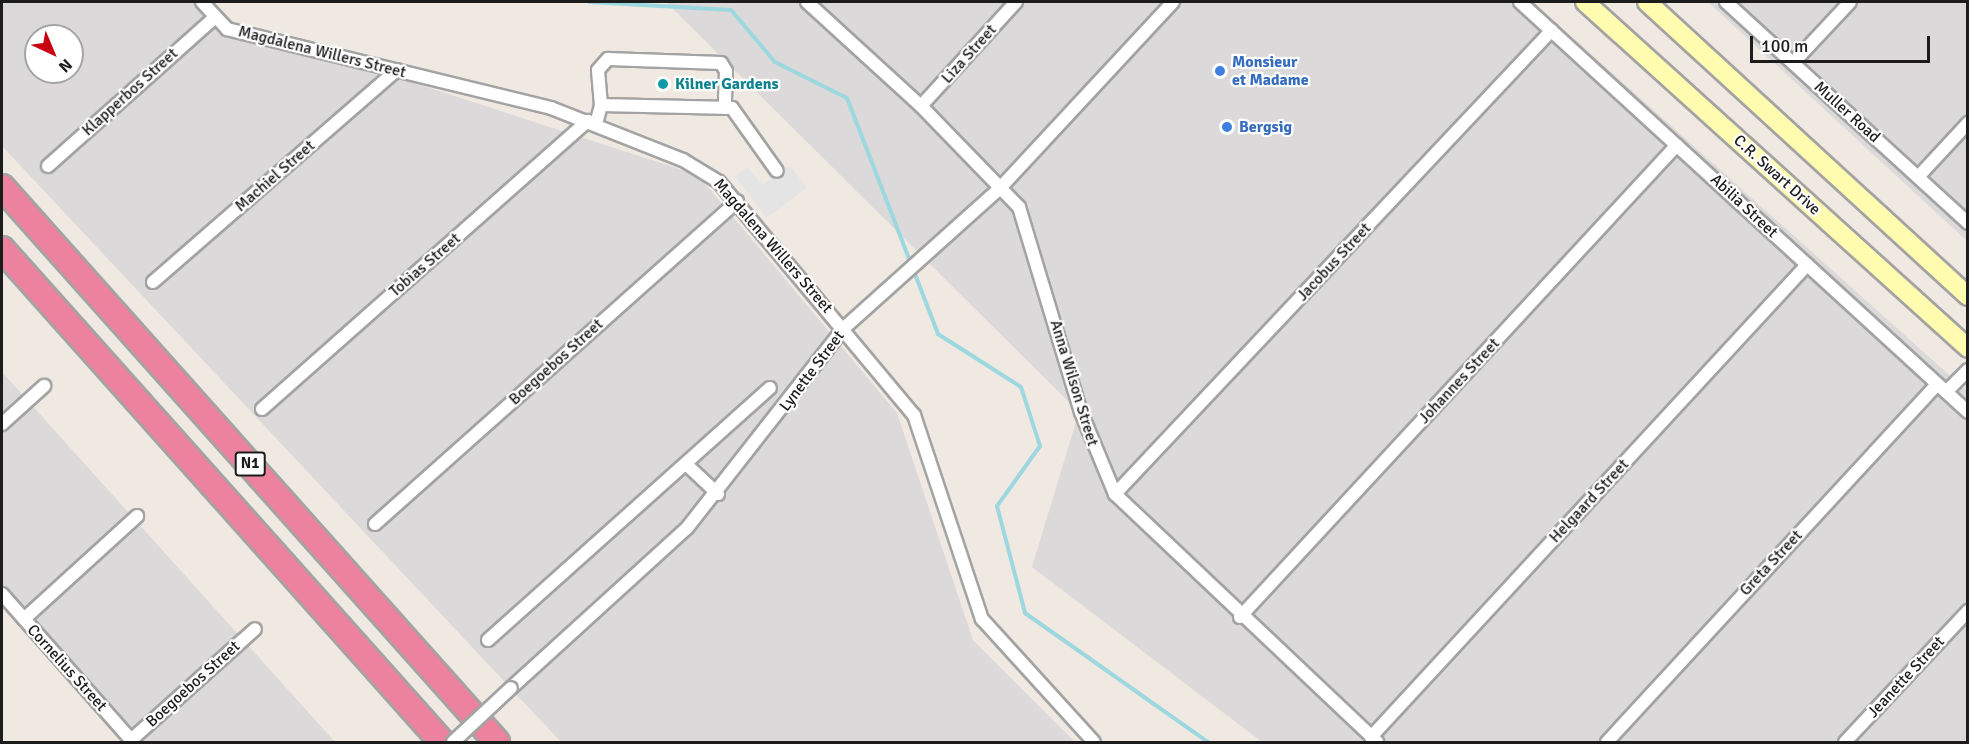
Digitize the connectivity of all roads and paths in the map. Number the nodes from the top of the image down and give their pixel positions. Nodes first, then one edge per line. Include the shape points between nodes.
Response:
1 (202, 2) edge
2 (807, 2) edge
3 (1016, 2) edge
4 (1173, 2) edge
5 (1520, 2) edge
6 (1586, 2) edge
7 (1647, 2) edge
8 (1726, 2) edge
9 (1850, 2) edge
10 (213, 19) junction
11 (1552, 30) junction
12 (1793, 63) junction
13 (396, 70) junction
14 (602, 105) junction
15 (921, 106) junction
16 (725, 108) junction
17 (592, 122) junction
18 (1968, 123) edge
19 (1677, 145) junction
20 (48, 166) dead end
21 (777, 171) dead end
22 (1918, 177) junction
23 (1002, 186) junction
24 (2, 187) edge
25 (737, 201) junction
26 (1968, 223) edge
27 (2, 249) edge
28 (1807, 265) junction
29 (153, 282) dead end
30 (1966, 296) edge
31 (844, 328) junction
32 (1968, 348) edge
33 (1968, 369) edge
34 (44, 386) dead end
35 (770, 388) dead end
36 (1941, 388) junction
37 (262, 409) dead end
38 (1968, 412) edge
39 (2, 424) edge
40 (686, 464) junction
41 (718, 494) junction
42 (1115, 494) junction
43 (137, 516) dead end
44 (375, 524) dead end
45 (2, 594) edge
46 (1968, 611) edge
47 (1240, 617) junction
48 (24, 620) junction
49 (255, 629) dead end
50 (488, 640) dead end
51 (1374, 740) edge
52 (132, 741) edge
53 (442, 742) edge
54 (453, 742) edge
55 (497, 742) edge
56 (1094, 742) edge
57 (1606, 742) edge
58 (1845, 742) edge

1 - 10 street
2 - 15 street, Anna Wilson Street
3 - 15 street, Liza Street
4 - 23 street, Lynette Street
5 - 11 street, Abilia Street
6 - 32 main road, C.R. Swart Drive
7 - 30 main road
8 - 12 street, Muller Road
9 - 12 street
10 - 13 street, Magdalena Willers Street via 248,35
10 - 20 street, Klapperbos Street
11 - 19 street, Abilia Street
11 - 42 street, Jacobus Street
12 - 22 street, Muller Road
13 - 17 street, Magdalena Willers Street
13 - 29 street, Machiel Street
14 - 16 street
14 - 16 street via 598,70 608,59 721,63 726,71
14 - 17 street
15 - 23 street, Anna Wilson Street
16 - 21 street via 739,113
17 - 25 street, Magdalena Willers Street via 701,169
17 - 37 street, Tobias Street
18 - 22 street
19 - 28 street, Abilia Street
19 - 47 street, Johannes Street
22 - 26 street, Muller Road
23 - 31 street, Lynette Street via 923,252
23 - 42 street, Anna Wilson Street via 1029,231 1081,412
24 - 55 highway, N1
25 - 31 street, Magdalena Willers Street
25 - 44 street, Boegoebos Street
27 - 53 highway, N1
28 - 36 street, Abilia Street
28 - 51 street, Helgaard Street
31 - 41 street, Lynette Street
31 - 56 street, Magdalena Willers Street via 914,415 982,619
33 - 36 street, Greta Street
34 - 39 street
35 - 40 street
36 - 38 street, Abilia Street
36 - 57 street, Greta Street
40 - 41 street
40 - 50 street
41 - 54 street, Lynette Street, bridge
42 - 47 street, Anna Wilson Street
43 - 48 street
45 - 48 street, Cornelius Street
46 - 58 street, Jeanette Street
47 - 51 street, Anna Wilson Street
48 - 52 street, Cornelius Street
49 - 52 street, Boegoebos Street

